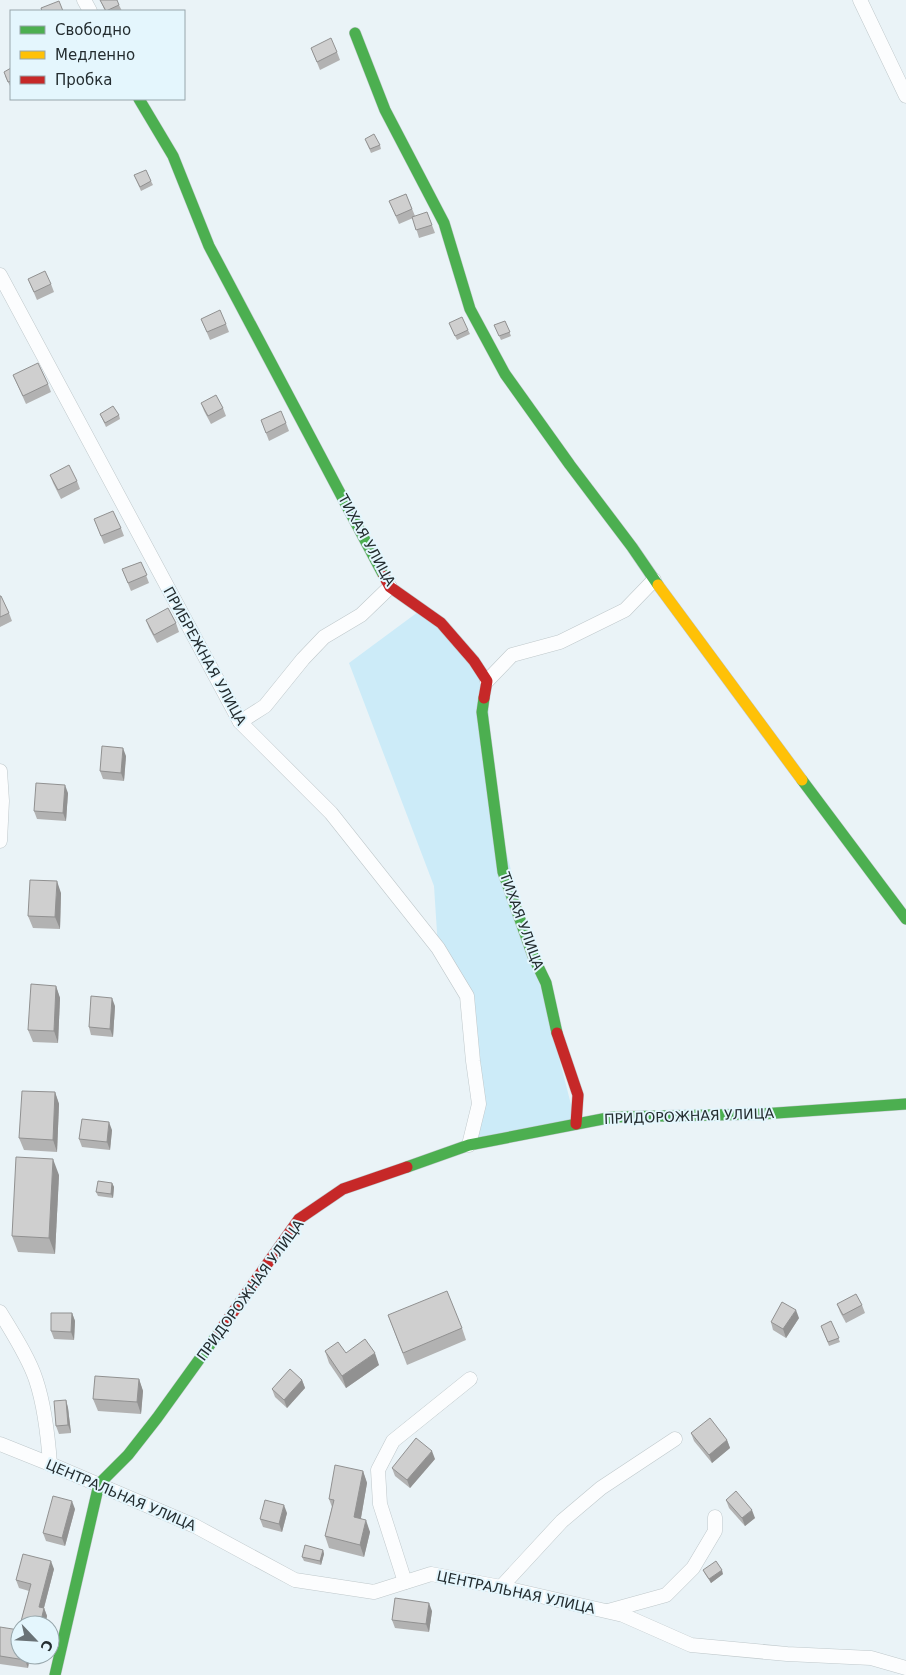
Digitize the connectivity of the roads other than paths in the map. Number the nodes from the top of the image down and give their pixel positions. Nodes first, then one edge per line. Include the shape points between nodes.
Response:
1 (860, 0) edge
2 (355, 33) dead end
3 (906, 96) edge
4 (140, 100) edge
5 (0, 275) edge
6 (654, 580) junction
7 (390, 587) junction
8 (487, 680) junction
9 (240, 722) junction
10 (0, 771) edge
11 (0, 841) edge
12 (906, 919) edge
13 (906, 1104) edge
14 (576, 1124) junction
15 (469, 1145) junction
16 (0, 1312) edge
17 (470, 1379) dead end
18 (676, 1439) dead end
19 (0, 1444) edge
20 (50, 1464) junction
21 (99, 1484) junction
22 (715, 1517) dead end
23 (406, 1582) junction
24 (501, 1587) junction
25 (607, 1612) junction
26 (906, 1668) edge
27 (55, 1675) edge

1 - 3 street
2 - 6 street via 385,110 444,223 478,326 505,374
4 - 7 street, ТИХАЯ УЛИЦА via 172,156 209,246
5 - 9 street, ПРИБРЕЖНАЯ УЛИЦА
6 - 8 street via 624,610 560,642 512,655
6 - 12 street
7 - 8 street, ТИХАЯ УЛИЦА via 441,623
7 - 9 street via 361,615 324,637 265,706
8 - 14 street, ТИХАЯ УЛИЦА via 482,712 503,872 546,983 557,1032 578,1095
9 - 15 street, ПРИБРЕЖНАЯ УЛИЦА via 331,813 438,948 468,996 479,1104
10 - 11 street
13 - 14 street, ПРИДОРОЖНАЯ УЛИЦА via 762,1114 613,1117
14 - 15 street, ПРИДОРОЖНАЯ УЛИЦА
15 - 21 street, ПРИДОРОЖНАЯ УЛИЦА via 343,1189 299,1219 157,1418 128,1455
16 - 20 street via 36,1379 47,1425
17 - 23 street via 393,1441 378,1470 380,1504
18 - 24 street via 601,1488 562,1522
19 - 20 street, ЦЕНТРАЛЬНАЯ УЛИЦА
20 - 21 street, ЦЕНТРАЛЬНАЯ УЛИЦА
21 - 23 street, ЦЕНТРАЛЬНАЯ УЛИЦА via 195,1526 295,1580 374,1592
21 - 27 street
22 - 25 street via 714,1530 693,1568 666,1595
23 - 24 street, ЦЕНТРАЛЬНАЯ УЛИЦА via 431,1574
24 - 25 street, ЦЕНТРАЛЬНАЯ УЛИЦА
25 - 26 street, ЦЕНТРАЛЬНАЯ УЛИЦА via 623,1615 690,1645 871,1658

